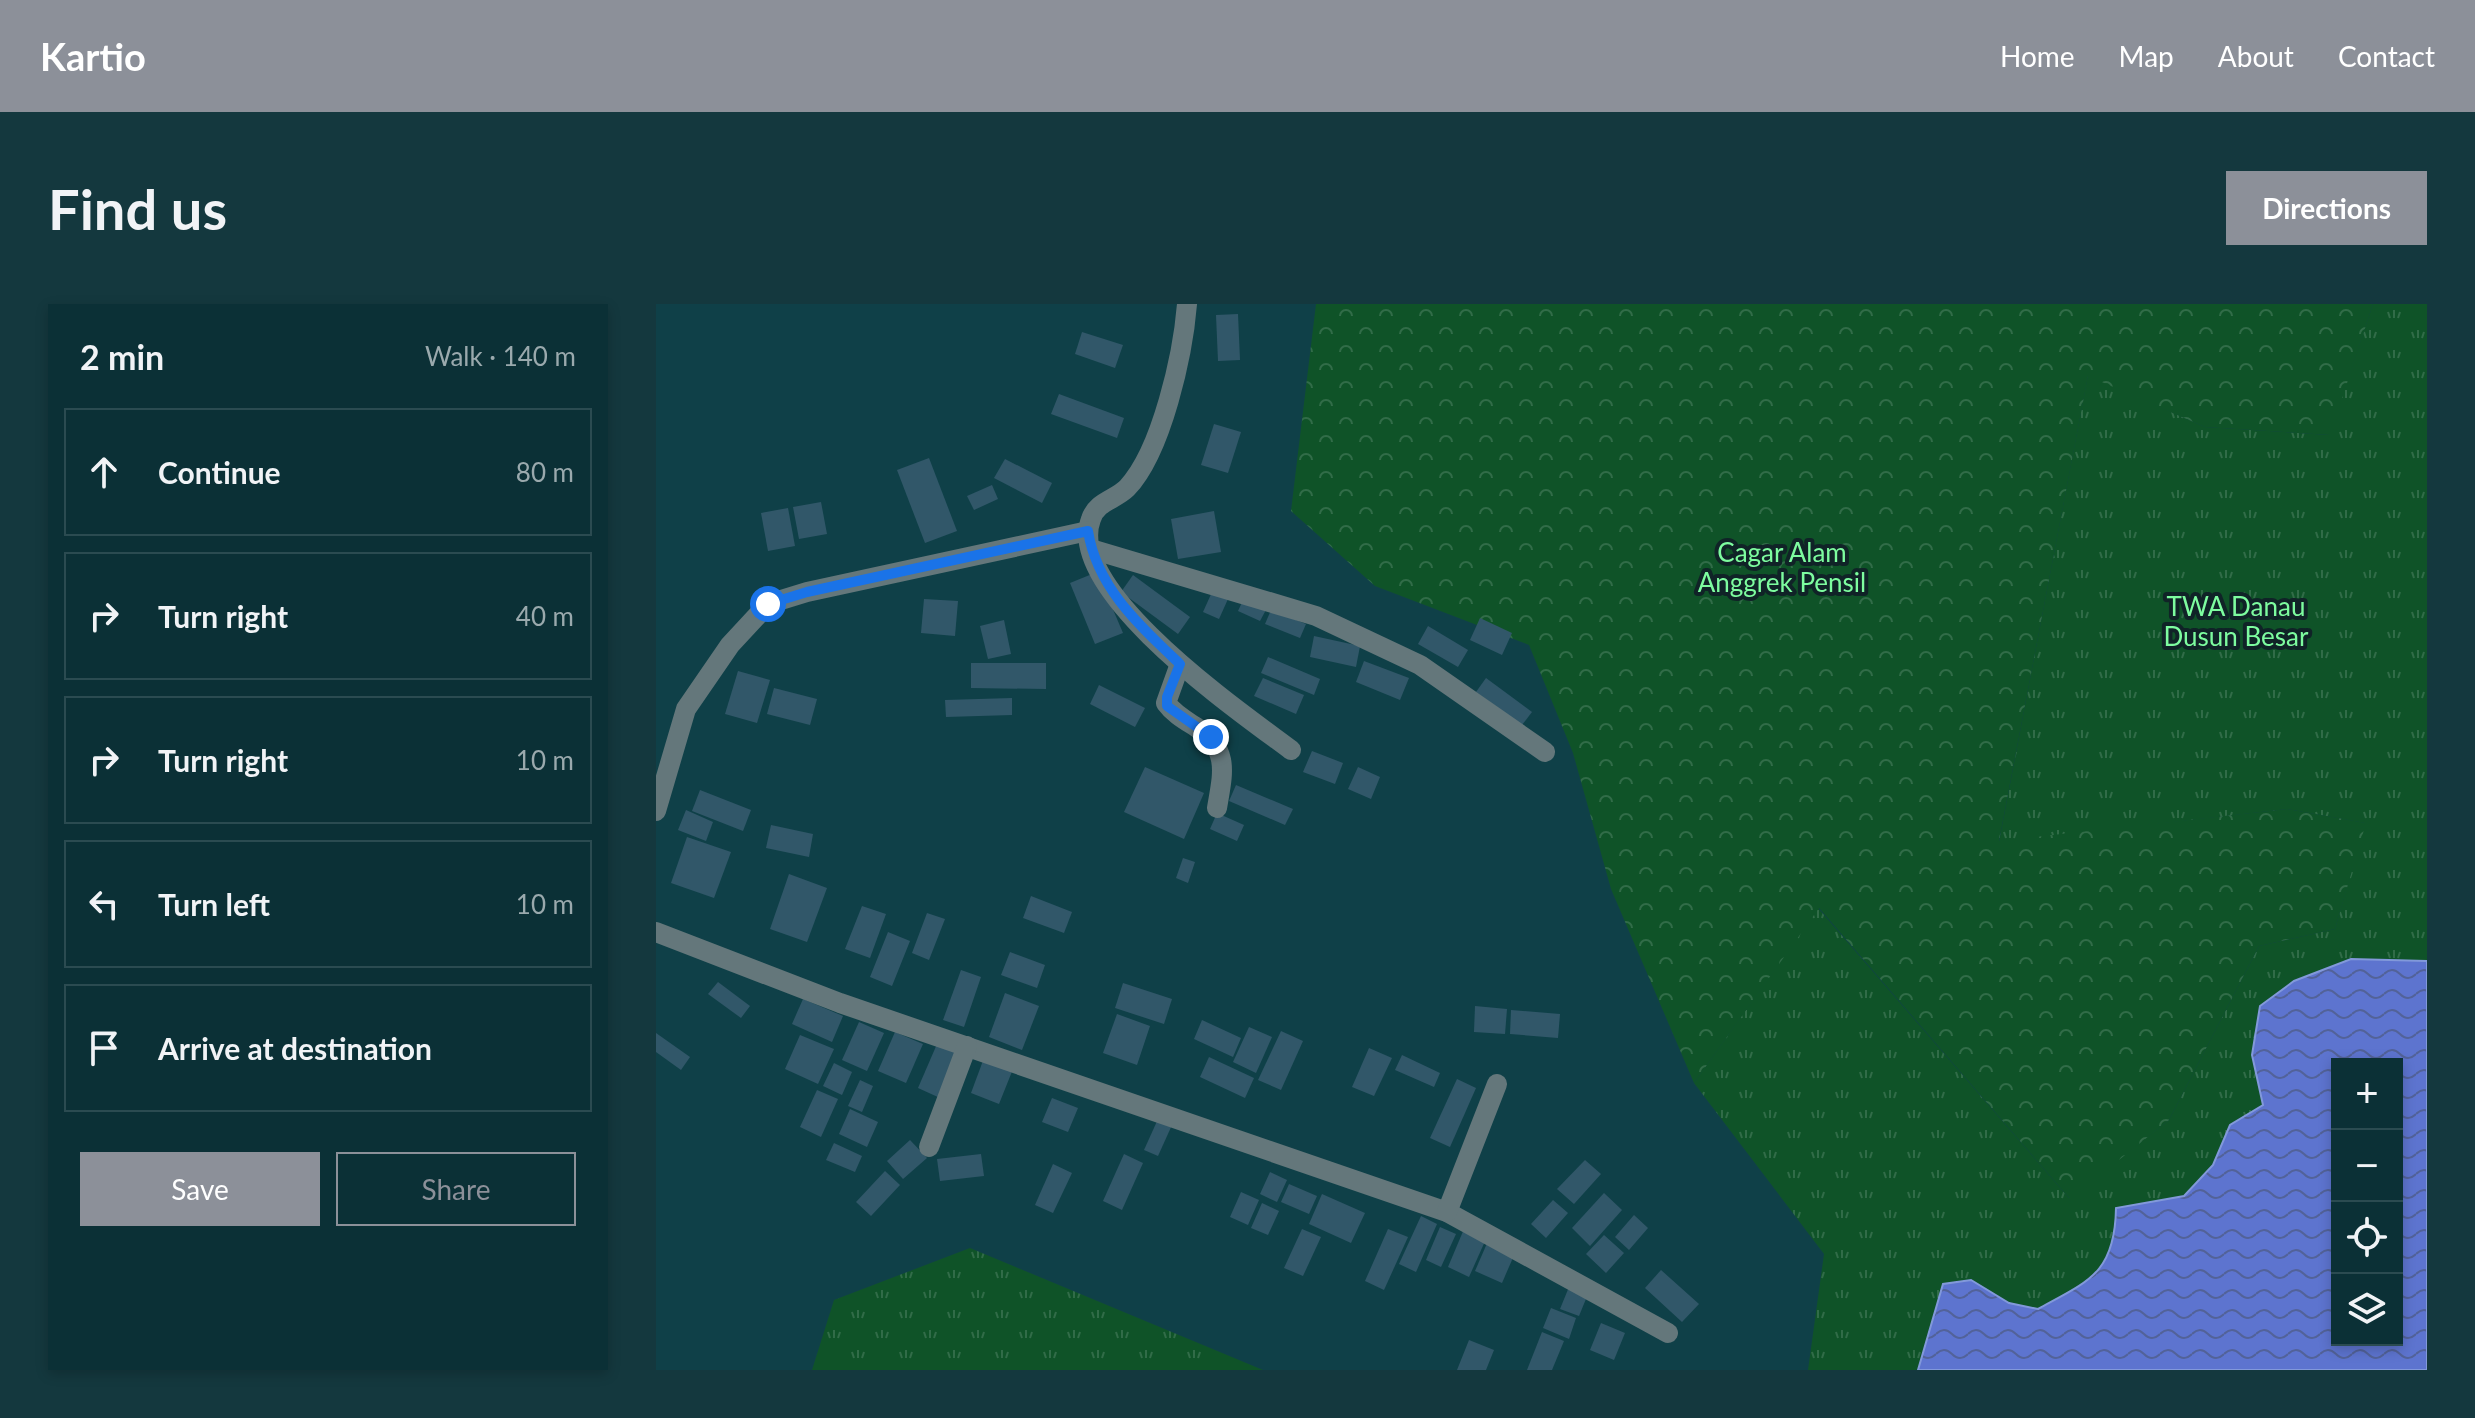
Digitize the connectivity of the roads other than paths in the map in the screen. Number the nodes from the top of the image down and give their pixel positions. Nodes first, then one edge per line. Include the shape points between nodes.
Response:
1 (1187, 304) edge
2 (1090, 540) junction
3 (1180, 664) junction
4 (1291, 750) dead end
5 (1545, 752) dead end
6 (1217, 808) dead end
7 (656, 811) edge
8 (656, 932) edge
9 (967, 1046) junction
10 (1497, 1084) dead end
11 (929, 1147) dead end
12 (1447, 1212) junction
13 (1668, 1333) dead end

1 - 2 street via 1152,447 1126,489 1100,505
2 - 3 street via 1102,577 1124,608
2 - 5 street via 1316,616 1420,665
2 - 7 street via 807,592 768,604 730,645 686,709
3 - 4 street
3 - 6 street via 1166,703 1211,737 1222,755
8 - 9 street
9 - 11 street
9 - 12 street
10 - 12 street
12 - 13 street

